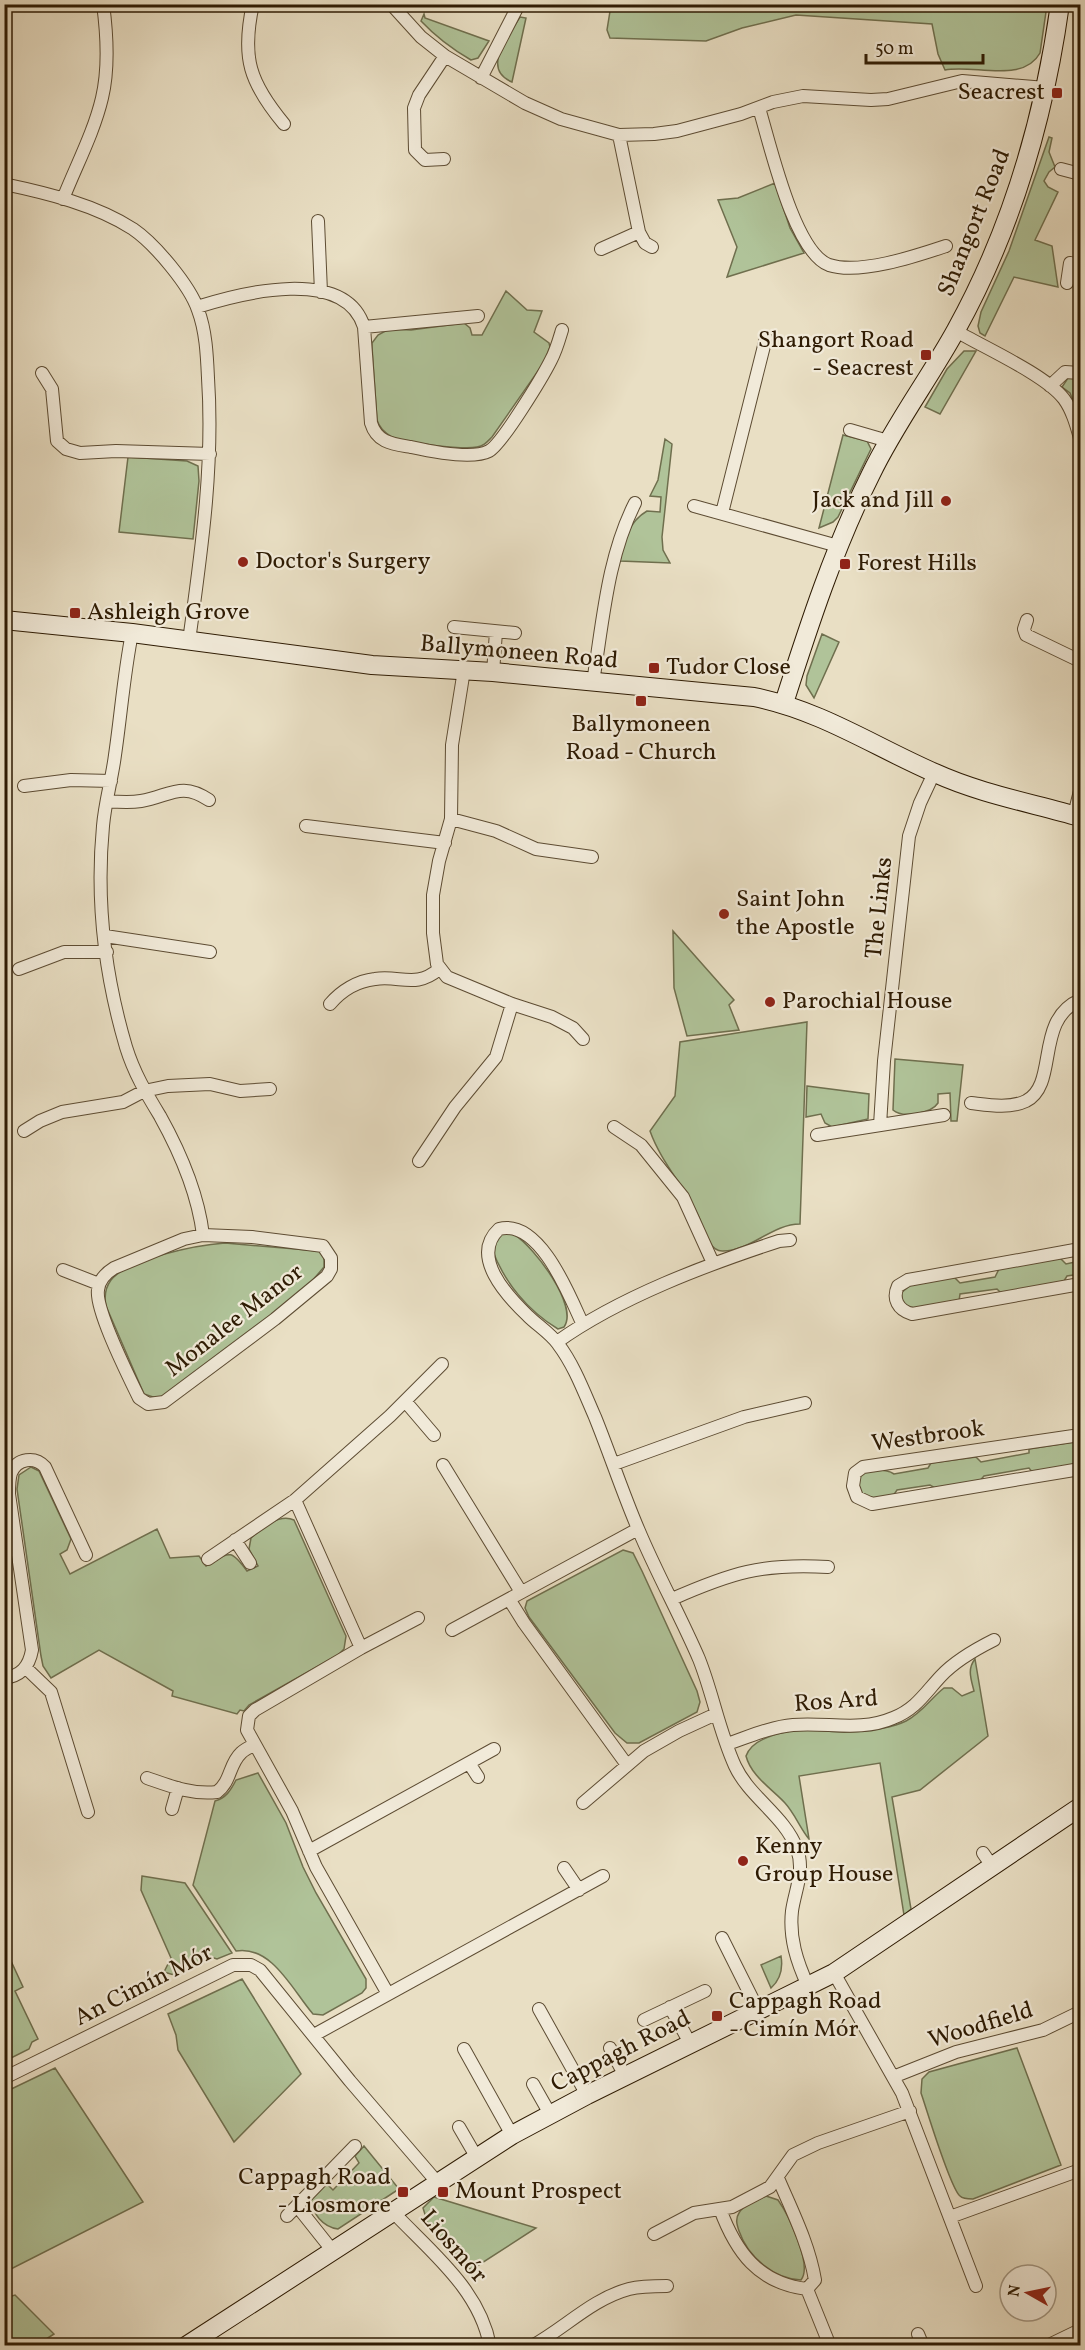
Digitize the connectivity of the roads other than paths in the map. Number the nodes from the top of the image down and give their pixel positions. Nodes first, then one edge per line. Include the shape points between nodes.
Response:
1 (103, 4) edge
2 (253, 4) edge
3 (391, 4) edge
4 (519, 4) edge
5 (1060, 4) edge
6 (445, 56) junction
7 (481, 78) junction
8 (1046, 88) junction
9 (759, 108) junction
10 (284, 124) dead end
11 (619, 135) junction
12 (444, 159) dead end
13 (1061, 169) dead end
14 (1080, 174) edge
15 (4, 184) edge
16 (63, 199) junction
17 (318, 221) dead end
18 (639, 232) junction
19 (946, 246) dead end
20 (652, 247) dead end
21 (601, 249) dead end
22 (1080, 265) edge
23 (1066, 283) dead end
24 (321, 292) junction
25 (197, 307) junction
26 (478, 316) dead end
27 (364, 327) junction
28 (562, 330) dead end
29 (956, 331) junction
30 (766, 338) dead end
31 (42, 373) dead end
32 (1080, 373) edge
33 (1050, 386) junction
34 (850, 430) dead end
35 (1080, 438) edge
36 (888, 441) junction
37 (210, 454) junction
38 (635, 503) dead end
39 (693, 506) dead end
40 (722, 513) junction
41 (838, 546) junction
42 (4, 620) edge
43 (1026, 620) dead end
44 (454, 627) dead end
45 (496, 632) junction
46 (132, 633) junction
47 (515, 633) dead end
48 (189, 641) junction
49 (1080, 661) edge
50 (464, 670) junction
51 (493, 672) junction
52 (593, 682) junction
53 (784, 703) junction
54 (934, 773) junction
55 (111, 781) junction
56 (24, 786) dead end
57 (1080, 791) edge
58 (106, 801) junction
59 (210, 801) dead end
60 (1077, 816) edge
61 (451, 819) junction
62 (306, 826) dead end
63 (445, 843) junction
64 (592, 857) dead end
65 (105, 936) junction
66 (107, 952) junction
67 (210, 952) dead end
68 (19, 969) dead end
69 (439, 969) junction
70 (1080, 1000) edge
71 (330, 1004) dead end
72 (512, 1004) junction
73 (583, 1039) dead end
74 (270, 1089) dead end
75 (144, 1091) junction
76 (971, 1103) dead end
77 (944, 1115) dead end
78 (880, 1125) junction
79 (614, 1127) dead end
80 (24, 1131) dead end
81 (818, 1135) dead end
82 (418, 1161) dead end
83 (203, 1235) junction
84 (790, 1240) dead end
85 (1080, 1249) edge
86 (713, 1263) junction
87 (63, 1270) dead end
88 (99, 1284) junction
89 (1080, 1284) edge
90 (583, 1325) junction
91 (556, 1342) junction
92 (442, 1364) dead end
93 (405, 1401) junction
94 (805, 1403) dead end
95 (434, 1435) dead end
96 (1080, 1435) edge
97 (614, 1464) junction
98 (443, 1465) dead end
99 (1080, 1469) edge
100 (295, 1500) junction
101 (638, 1529) junction
102 (235, 1540) junction
103 (86, 1555) dead end
104 (208, 1559) dead end
105 (249, 1563) dead end
106 (828, 1567) dead end
107 (521, 1592) junction
108 (509, 1599) junction
109 (672, 1599) junction
110 (418, 1618) dead end
111 (452, 1630) dead end
112 (994, 1640) dead end
113 (361, 1648) junction
114 (26, 1668) junction
115 (4, 1678) edge
116 (716, 1714) junction
117 (727, 1744) junction
118 (254, 1745) junction
119 (494, 1749) dead end
120 (469, 1763) junction
121 (627, 1765) junction
122 (478, 1777) dead end
123 (147, 1778) dead end
124 (178, 1788) junction
125 (583, 1803) dead end
126 (1080, 1807) edge
127 (172, 1809) dead end
128 (88, 1812) dead end
129 (309, 1851) junction
130 (564, 1868) dead end
131 (603, 1876) dead end
132 (579, 1890) junction
133 (722, 1938) dead end
134 (834, 1973) junction
135 (808, 1986) junction
136 (705, 1991) dead end
137 (388, 1994) junction
138 (670, 2007) junction
139 (539, 2009) dead end
140 (758, 2010) junction
141 (1080, 2012) edge
142 (644, 2020) dead end
143 (314, 2035) junction
144 (690, 2043) junction
145 (610, 2048) dead end
146 (464, 2049) dead end
147 (625, 2076) junction
148 (893, 2077) junction
149 (4, 2078) edge
150 (533, 2084) dead end
151 (587, 2095) junction
152 (910, 2111) junction
153 (550, 2114) junction
154 (459, 2127) dead end
155 (512, 2135) junction
156 (355, 2146) dead end
157 (477, 2158) junction
158 (1080, 2170) edge
159 (777, 2178) junction
160 (437, 2182) junction
161 (297, 2206) junction
162 (720, 2209) junction
163 (394, 2213) junction
164 (287, 2216) dead end
165 (950, 2217) junction
166 (654, 2234) dead end
167 (332, 2250) junction
168 (667, 2286) dead end
169 (976, 2286) dead end
170 (807, 2289) junction
171 (1080, 2331) edge
172 (186, 2346) edge
173 (490, 2346) edge
174 (532, 2346) edge
175 (830, 2346) edge
176 (1047, 2346) edge

1 - 16 street via 103,95
2 - 10 street via 250,69 262,96
3 - 6 street
4 - 7 street
5 - 8 street, Shangort Road
6 - 7 street
6 - 12 street via 419,95 413,131 415,150 425,160
7 - 11 street via 561,119
8 - 9 street via 962,81 888,99 803,96
8 - 29 street, Shangort Road via 1010,214
9 - 11 street via 677,131
9 - 19 street via 795,224 821,261 837,266 888,264
11 - 18 street
13 - 14 street
15 - 16 street
16 - 25 street via 113,218 142,236 166,261
17 - 24 street
18 - 20 street
18 - 21 street
22 - 23 street via 1070,263
24 - 25 street via 270,290
24 - 27 street via 350,304 359,313
25 - 37 street via 207,367
26 - 27 street
27 - 28 street via 375,435 390,444 461,454 487,452 499,441 542,378
29 - 33 street
29 - 36 street, Shangort Road
30 - 40 street
31 - 37 street via 52,389 57,441 66,449 80,453
32 - 33 street via 1065,372
33 - 35 street via 1068,405
34 - 36 street
36 - 41 street, Shangort Road
37 - 48 street
38 - 52 street via 612,564
39 - 40 street
40 - 41 street
41 - 53 street, Shangort Road
42 - 46 street, Ballymoneen Road
43 - 49 street via 1026,635
44 - 45 street
45 - 47 street
45 - 51 street
46 - 48 street, Ballymoneen Road
46 - 55 street
48 - 50 street, Ballymoneen Road via 372,665
50 - 51 street, Ballymoneen Road
50 - 61 street via 452,745
51 - 52 street, Ballymoneen Road
52 - 53 street, Ballymoneen Road via 734,694
53 - 54 street, Ballymoneen Road via 820,716
54 - 60 street, Ballymoneen Road
54 - 78 street, The Links via 909,836
55 - 56 street via 71,780
55 - 58 street
57 - 60 street
58 - 59 street via 140,801 184,790 196,791
58 - 65 street via 100,864
61 - 63 street
61 - 64 street via 496,831 536,849
62 - 63 street
63 - 69 street via 433,901 434,951
65 - 66 street
65 - 67 street
66 - 68 street via 64,952
66 - 75 street via 126,1046
69 - 71 street via 415,980 371,979 344,990
69 - 72 street via 456,981
70 - 76 street via 1066,1009 1054,1029 1042,1082 1035,1094 1026,1101 1005,1106
72 - 73 street via 557,1020
72 - 82 street via 496,1057
74 - 75 street via 240,1091 199,1084
75 - 80 street via 123,1102 62,1112
75 - 83 street via 191,1186
77 - 78 street
78 - 81 street
79 - 86 street via 641,1145 683,1197
83 - 88 street, Monalee Manor via 114,1268
83 - 88 street, Monalee Manor via 322,1246 332,1258 331,1269 275,1319 164,1402 148,1404 139,1398 99,1305
84 - 86 street
85 - 89 street via 908,1280 898,1286 896,1300 900,1308 912,1314
86 - 90 street
87 - 88 street
90 - 91 street
90 - 91 street via 564,1282 540,1248 520,1231 499,1229 487,1248 493,1271 526,1315
91 - 97 street via 581,1386
92 - 93 street
93 - 95 street
93 - 100 street
94 - 97 street via 744,1417
96 - 99 street, Westbrook via 863,1467 855,1473 853,1486 857,1497 872,1504
97 - 101 street
98 - 107 street
100 - 102 street
100 - 113 street
101 - 107 street
101 - 109 street
102 - 104 street
102 - 105 street
103 - 114 street via 45,1467 32,1459 15,1467 9,1494 32,1646
106 - 109 street via 782,1565 750,1570
107 - 108 street
108 - 111 street
108 - 121 street
109 - 116 street via 708,1681
110 - 113 street
112 - 117 street, Ros Ard via 941,1675 919,1702 890,1720 851,1727 790,1725
113 - 118 street via 251,1713 247,1730
114 - 115 street
114 - 128 street via 51,1692
116 - 117 street
116 - 121 street via 644,1751
117 - 135 street via 746,1785 785,1826 796,1847 800,1872 792,1910 792,1938
118 - 124 street via 238,1757 217,1792
118 - 129 street via 292,1811
119 - 120 street
120 - 122 street
120 - 129 street
121 - 125 street
123 - 124 street
124 - 127 street
126 - 134 street, Cappagh Road via 988,1860
129 - 137 street
130 - 132 street
131 - 132 street
132 - 137 street
133 - 140 street
134 - 135 street, Cappagh Road
134 - 148 street
135 - 140 street, Cappagh Road
136 - 138 street
137 - 143 street
138 - 142 street
138 - 144 street
139 - 151 street
140 - 144 street, Cappagh Road
141 - 148 street, Woodfield via 1043,2031 956,2052
143 - 149 street, An Cimín Mór via 260,1970 237,1964
143 - 160 street, An Cimín Mór
144 - 147 street, Cappagh Road
145 - 147 street
146 - 155 street
147 - 151 street, Cappagh Road
148 - 152 street
150 - 153 street
151 - 153 street, Cappagh Road
152 - 159 street via 793,2155
152 - 165 street
153 - 155 street, Cappagh Road
154 - 157 street
155 - 157 street, Cappagh Road
156 - 161 street
157 - 160 street, Cappagh Road
158 - 165 street
159 - 162 street via 754,2196
159 - 170 street via 813,2267 815,2280
160 - 163 street, Cappagh Road
161 - 164 street
161 - 167 street
162 - 166 street via 694,2213
162 - 170 street via 729,2233 759,2271 771,2280
163 - 167 street, Cappagh Road
163 - 173 street, Liosmór via 472,2298
165 - 169 street
167 - 172 street, Cappagh Road
168 - 174 street via 630,2288 615,2294
170 - 175 street
171 - 176 street

